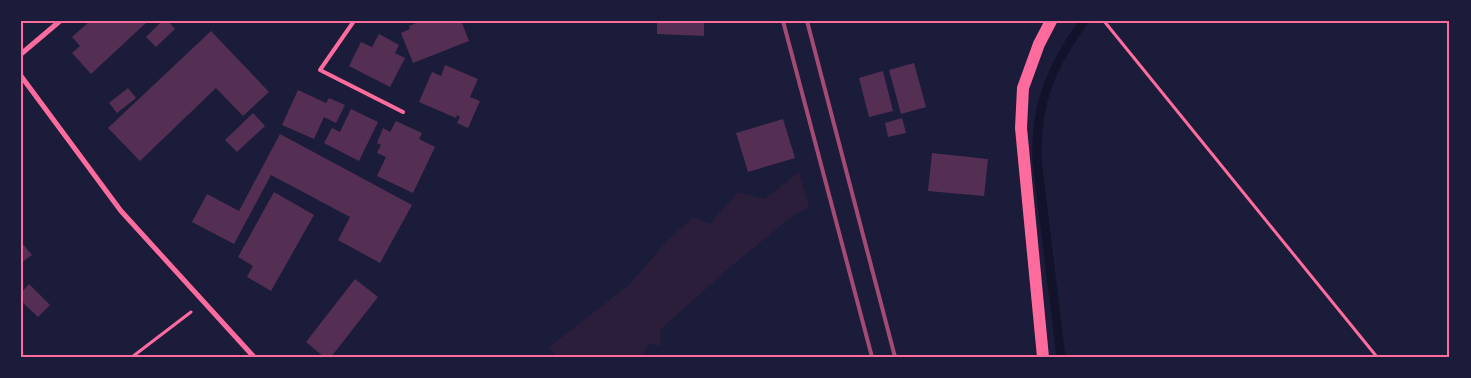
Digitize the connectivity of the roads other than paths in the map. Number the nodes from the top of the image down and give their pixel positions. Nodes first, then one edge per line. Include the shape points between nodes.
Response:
1 (60, 21) edge
2 (354, 21) edge
3 (1051, 21) edge
4 (21, 54) edge
5 (21, 76) edge
6 (403, 112) dead end
7 (254, 357) edge
8 (1043, 357) edge

1 - 4 street
2 - 6 lane via 320,70
3 - 8 main road via 1038,44 1023,88 1021,128
5 - 7 street via 120,211

